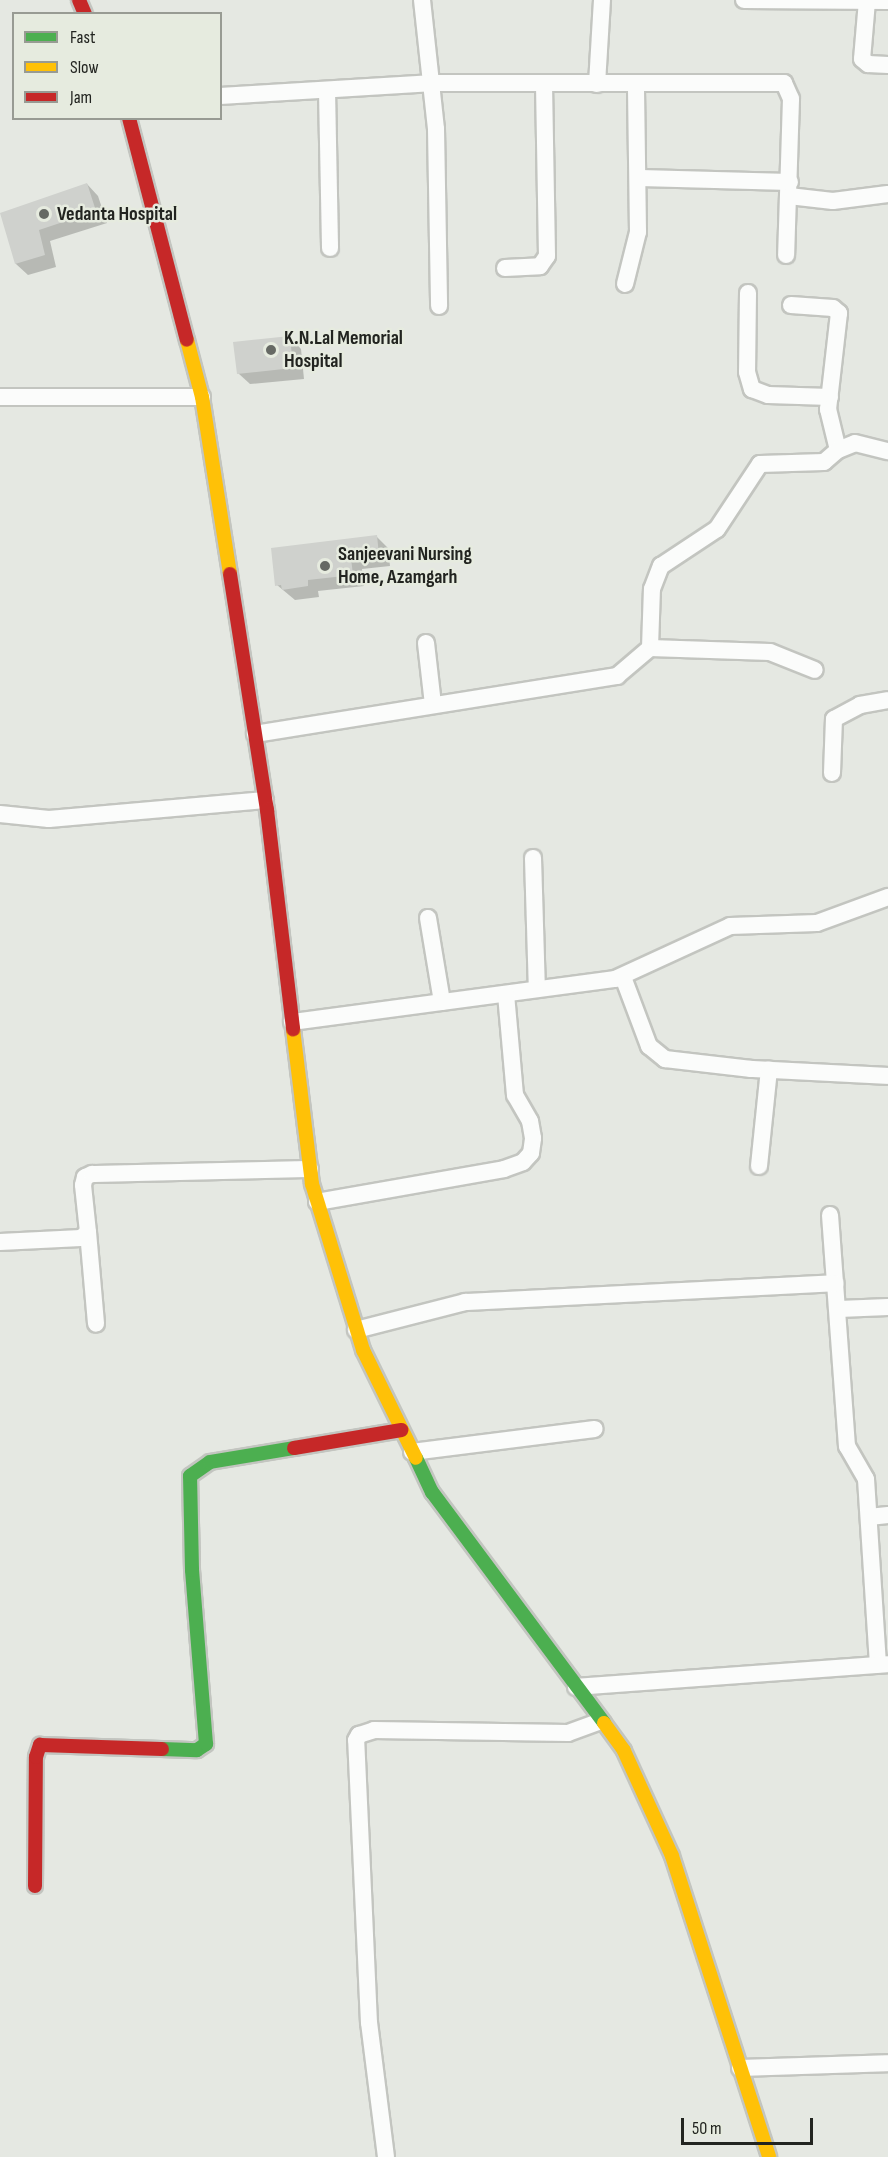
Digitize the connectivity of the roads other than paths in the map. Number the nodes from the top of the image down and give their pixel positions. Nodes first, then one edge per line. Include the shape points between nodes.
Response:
1 (422, 0) edge
2 (602, 0) edge
3 (744, 0) edge
4 (867, 1) edge
5 (888, 1) edge
6 (888, 65) edge
7 (430, 83) junction
8 (544, 84) junction
9 (597, 84) junction
10 (636, 84) junction
11 (327, 90) junction
12 (222, 96) edge
13 (130, 120) edge
14 (640, 178) junction
15 (790, 189) junction
16 (888, 194) edge
17 (330, 248) dead end
18 (786, 255) dead end
19 (505, 268) dead end
20 (625, 284) dead end
21 (748, 293) dead end
22 (791, 305) dead end
23 (439, 306) dead end
24 (0, 397) edge
25 (202, 397) junction
26 (830, 397) junction
27 (838, 450) junction
28 (888, 451) edge
29 (426, 643) dead end
30 (650, 648) junction
31 (815, 670) dead end
32 (888, 700) edge
33 (433, 704) junction
34 (255, 734) junction
35 (832, 773) dead end
36 (265, 800) junction
37 (0, 814) edge
38 (533, 858) dead end
39 (888, 897) edge
40 (428, 918) dead end
41 (623, 977) junction
42 (537, 989) junction
43 (506, 993) junction
44 (442, 1002) junction
45 (292, 1022) junction
46 (769, 1070) junction
47 (888, 1076) edge
48 (759, 1166) dead end
49 (310, 1169) junction
50 (317, 1203) junction
51 (830, 1215) dead end
52 (88, 1232) junction
53 (0, 1242) edge
54 (836, 1283) junction
55 (888, 1307) edge
56 (838, 1309) junction
57 (96, 1324) dead end
58 (356, 1330) junction
59 (401, 1430) junction
60 (595, 1430) dead end
61 (412, 1452) junction
62 (888, 1515) edge
63 (868, 1517) junction
64 (883, 1665) edge
65 (576, 1688) junction
66 (601, 1721) junction
67 (35, 1886) dead end
68 (888, 2063) edge
69 (740, 2068) junction
70 (386, 2157) edge
71 (769, 2157) edge

1 - 7 street
2 - 9 street
3 - 4 street
4 - 5 street
4 - 6 street via 862,59 868,64
7 - 8 street
7 - 11 street
7 - 23 street via 436,129
8 - 9 street
8 - 19 street via 547,256 540,266
9 - 10 street
10 - 14 street
10 - 15 street via 784,83 792,99
11 - 12 street
11 - 17 street
13 - 25 street
14 - 15 street
14 - 20 street via 637,239
15 - 16 street via 833,201
15 - 18 street
21 - 26 street via 747,372 752,389 768,395
22 - 26 street via 833,308 839,313
24 - 25 street
25 - 34 street
26 - 27 street via 828,416
27 - 28 street via 855,443
27 - 30 street via 824,462 760,464 717,529 661,566 652,589
29 - 33 street
30 - 31 street via 770,652
30 - 33 street via 617,676
32 - 35 street via 860,705 834,719
33 - 34 street
34 - 36 street
36 - 37 street via 49,819
36 - 45 street
38 - 42 street
39 - 41 street via 817,923 730,926
40 - 44 street
41 - 42 street
41 - 46 street via 645,1038 656,1054 677,1062
42 - 43 street
43 - 44 street
43 - 50 street via 515,1095 530,1121 533,1138 531,1153 523,1162
44 - 45 street
45 - 49 street
46 - 47 street
46 - 48 street
49 - 50 street
49 - 52 street via 92,1174 84,1178 83,1185
50 - 58 street
51 - 54 street
52 - 53 street via 69,1240
52 - 57 street
54 - 56 street
54 - 58 street via 465,1302
55 - 56 street
56 - 63 street via 848,1446 851,1458 865,1473
58 - 59 street
59 - 61 street
59 - 67 street via 210,1462 190,1476 192,1570 206,1744 197,1750 40,1744 36,1757
60 - 61 street
61 - 65 street via 432,1492
62 - 63 street
63 - 64 street
64 - 65 street
65 - 66 street
66 - 69 street via 624,1751 672,1856
66 - 70 street via 568,1733 374,1730 356,1740 369,2023
68 - 69 street
69 - 71 street

